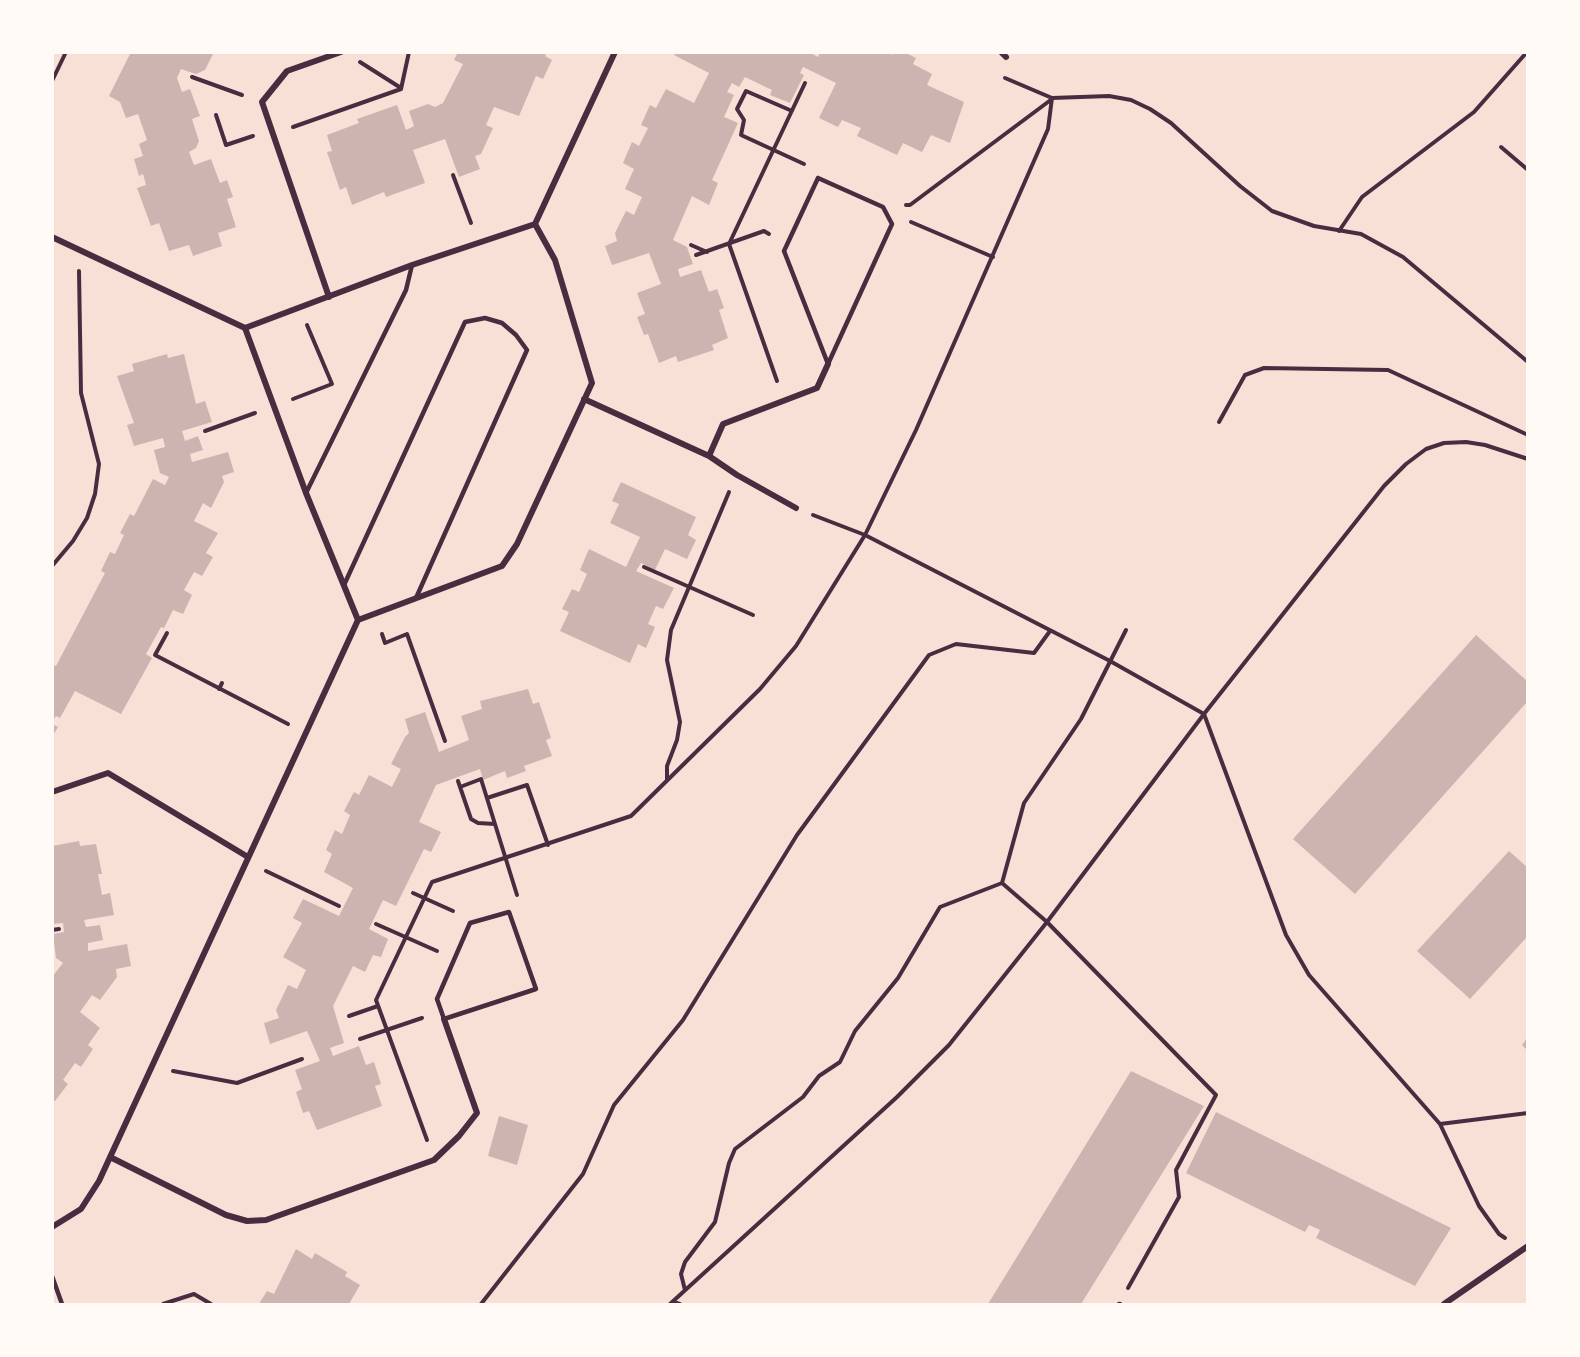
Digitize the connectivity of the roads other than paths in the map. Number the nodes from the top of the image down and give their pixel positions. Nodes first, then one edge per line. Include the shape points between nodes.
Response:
1 (341, 52) edge
2 (615, 52) edge
3 (535, 224) junction
4 (52, 237) edge
5 (412, 266) junction
6 (329, 297) junction
7 (244, 328) junction
8 (828, 364) junction
9 (584, 399) junction
10 (709, 456) junction
11 (306, 493) junction
12 (796, 508) road end
13 (344, 587) junction
14 (416, 598) junction
15 (358, 620) junction
16 (52, 792) edge
17 (249, 857) junction
18 (444, 1019) junction
19 (110, 1157) junction
20 (52, 1227) edge
21 (1526, 1248) edge
22 (52, 1276) edge
23 (62, 1305) edge
24 (1444, 1305) edge

1 - 6 street via 287,71 262,102
2 - 3 street
3 - 5 street
3 - 9 street via 555,260 592,383
4 - 7 street
5 - 6 street
5 - 11 lane via 406,290
6 - 7 street
7 - 11 street
8 - 8 lane via 784,251 818,178 883,207 892,224
8 - 10 street via 817,388 723,424
9 - 10 street
9 - 14 street via 517,544 502,566
10 - 12 street
11 - 13 street
13 - 14 lane via 465,322 485,318 502,323 527,350
13 - 15 street
14 - 15 street
15 - 17 street
16 - 17 street via 108,773
17 - 19 street
18 - 18 lane via 536,989 509,912 470,923 436,999
18 - 19 street via 477,1113 434,1160 266,1220 247,1221 226,1215
19 - 20 street via 81,1209
21 - 24 street
22 - 23 lane

